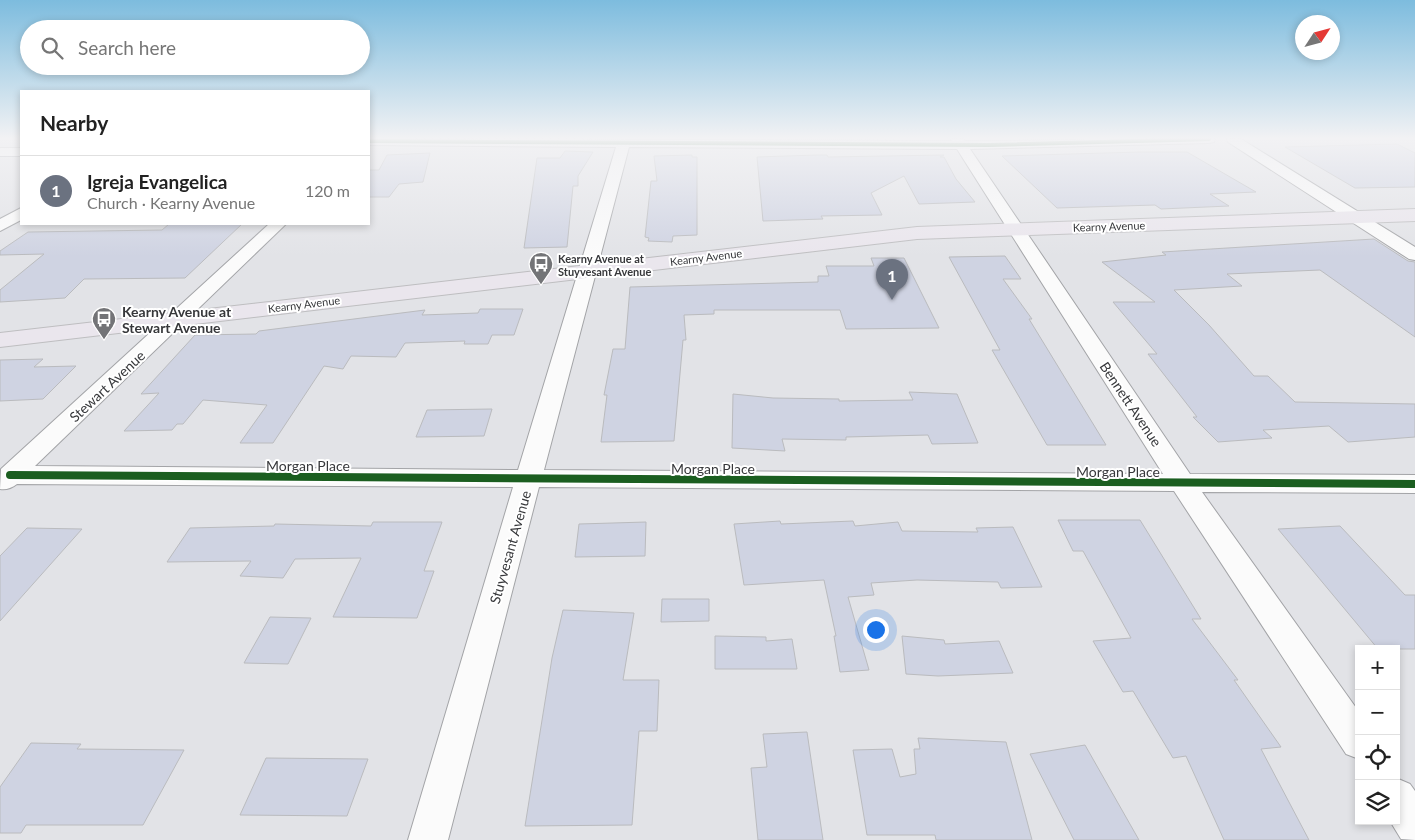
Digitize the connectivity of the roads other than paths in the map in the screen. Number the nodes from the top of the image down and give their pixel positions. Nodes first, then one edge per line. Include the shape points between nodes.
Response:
1 (614, 178) edge
2 (982, 178) edge
3 (1294, 178) edge
4 (20, 214) edge
5 (1415, 215) edge
6 (1355, 217) junction
7 (277, 225) edge
8 (0, 226) edge
9 (1015, 230) junction
10 (1415, 255) edge
11 (586, 271) junction
12 (178, 319) junction
13 (0, 340) edge
14 (529, 479) junction
15 (5, 480) edge
16 (1183, 484) junction
17 (1415, 484) edge
18 (1355, 736) edge
19 (1400, 803) edge
20 (1415, 825) edge
21 (428, 840) edge

1 - 11 street, Stuyvesant Avenue
2 - 9 street, Bennett Avenue
3 - 6 street
4 - 8 street
5 - 6 main road, Kearny Avenue
6 - 9 main road, Kearny Avenue
6 - 10 street
7 - 12 street, Stewart Avenue
9 - 11 main road, Kearny Avenue via 860,238
9 - 16 street, Bennett Avenue
11 - 12 main road, Kearny Avenue
11 - 14 street, Stuyvesant Avenue
12 - 13 main road, Kearny Avenue
12 - 15 street, Stewart Avenue
14 - 15 street, Morgan Place
14 - 16 street, Morgan Place
14 - 21 street, Stuyvesant Avenue
16 - 17 street, Morgan Place
16 - 18 street, Bennett Avenue
19 - 20 street

